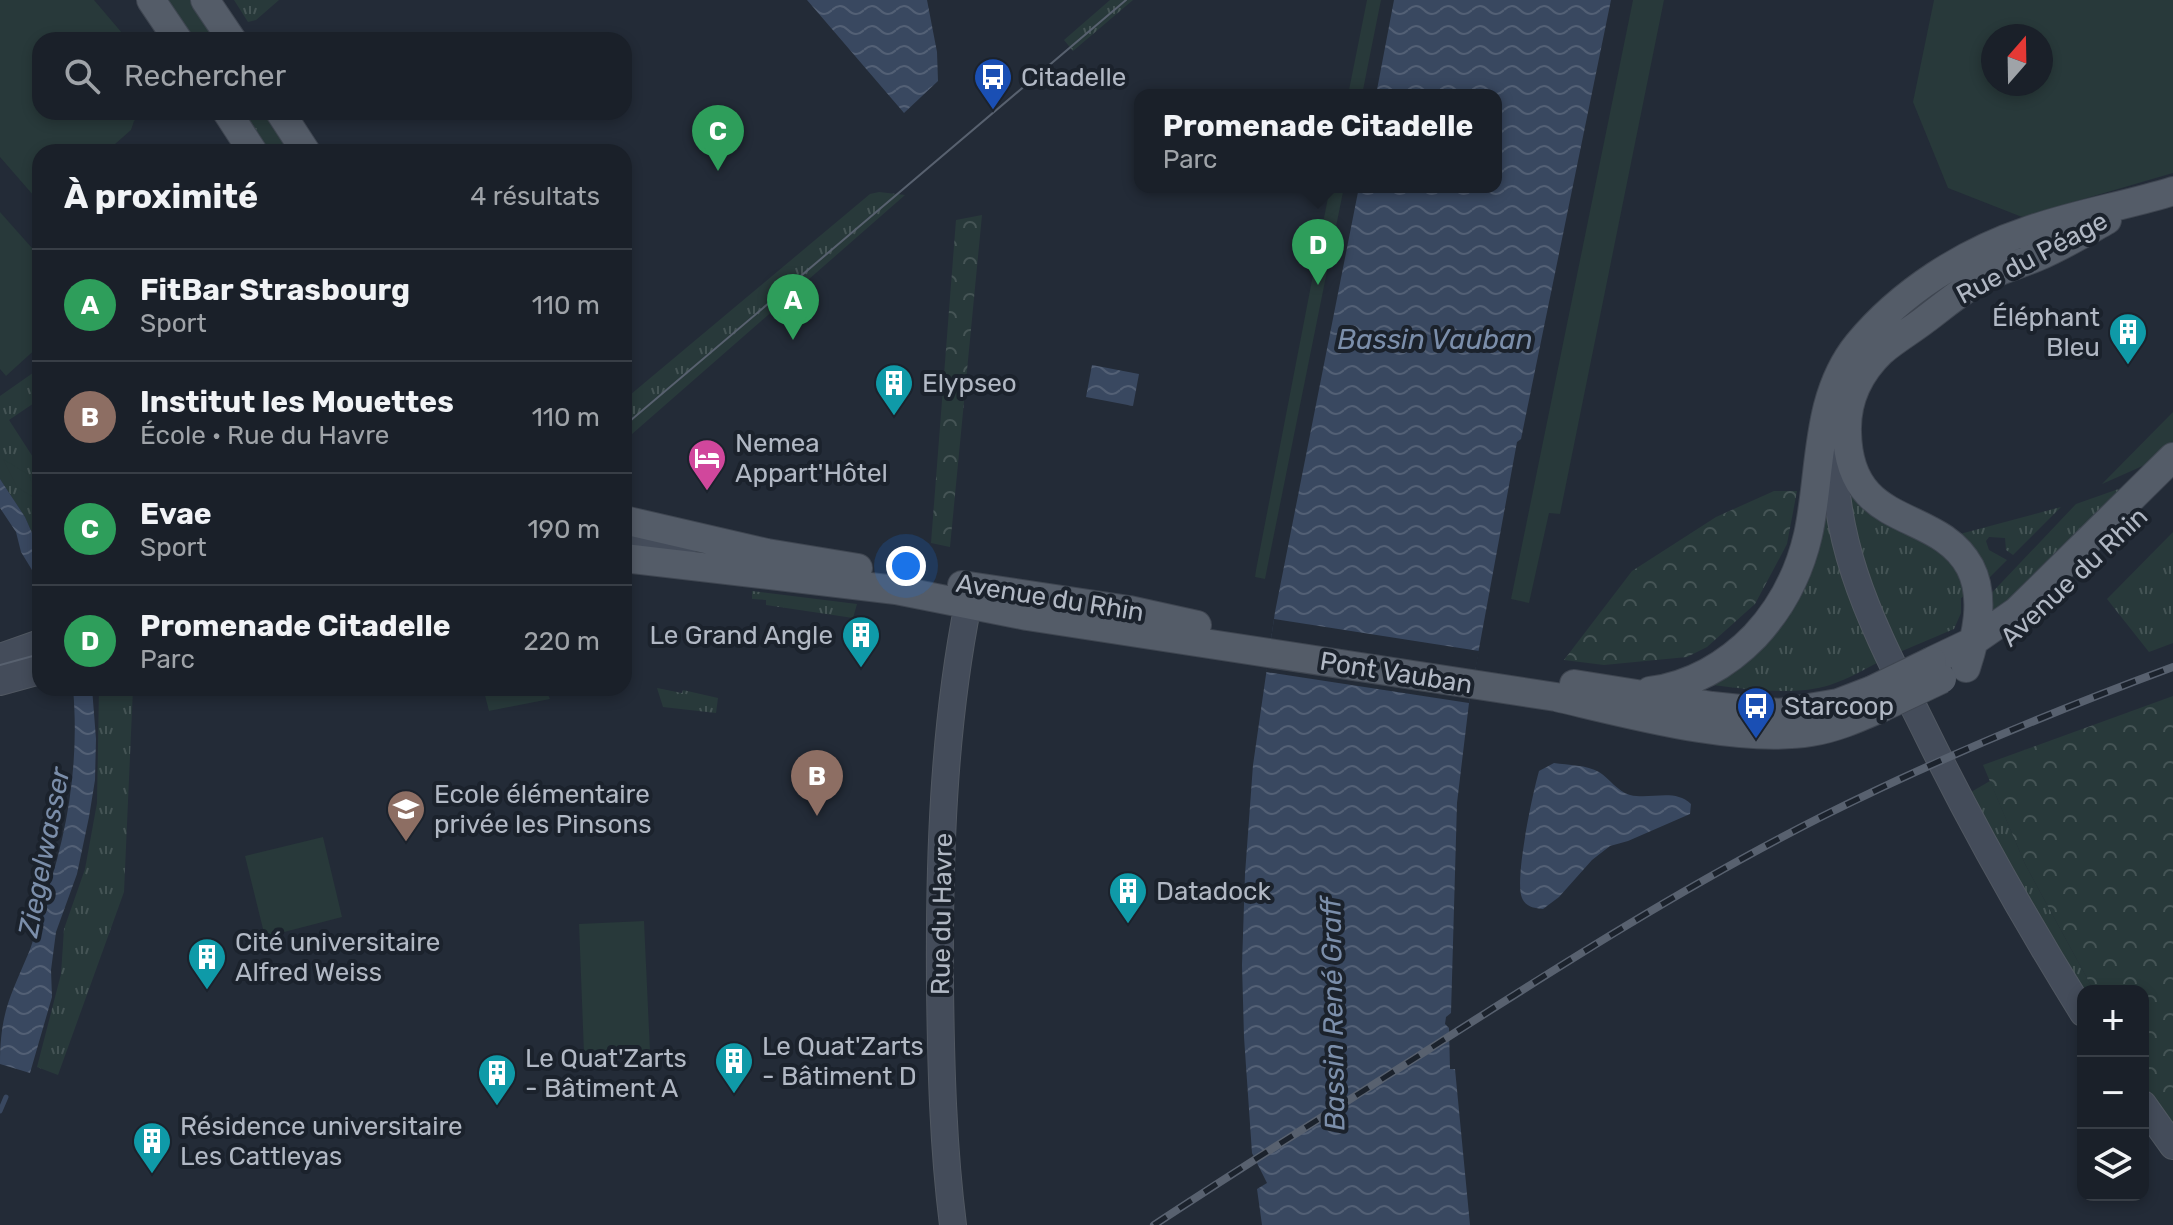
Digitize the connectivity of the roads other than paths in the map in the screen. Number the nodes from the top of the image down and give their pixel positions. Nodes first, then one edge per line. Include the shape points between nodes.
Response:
1 (151, 0) edge
2 (205, 0) edge
3 (173, 32) edge
4 (227, 32) edge
5 (232, 120) edge
6 (285, 120) edge
7 (248, 144) edge
8 (301, 144) edge
9 (2173, 191) edge
10 (1834, 457) junction
11 (2173, 457) edge
12 (2173, 484) edge
13 (632, 522) edge
14 (632, 537) edge
15 (767, 553) junction
16 (632, 559) edge
17 (968, 604) junction
18 (1238, 640) junction
19 (1974, 641) junction
20 (32, 646) edge
21 (0, 657) edge
22 (1947, 669) junction
23 (32, 673) edge
24 (0, 682) edge
25 (1557, 690) junction
26 (1638, 693) junction
27 (1876, 699) junction
28 (2077, 1004) edge
29 (2149, 1112) edge
30 (2173, 1146) edge
31 (953, 1225) edge

1 - 3 main road
2 - 4 main road
5 - 7 main road
6 - 8 main road
9 - 10 main road, Rue du Péage via 2029,230 1973,253 1935,277 1856,347 1849,377 1825,418
10 - 19 main road via 1885,509 1932,531 1963,557 1977,593
10 - 26 main road, Rue du Péage via 1797,572 1761,629 1727,661 1693,680
10 - 28 main road via 1838,506 1866,609 1955,790
11 - 19 main road, Avenue du Rhin via 2028,601
12 - 22 main road, Avenue du Rhin via 2005,645
13 - 15 main road, Avenue du Rhin
14 - 15 main road
15 - 18 main road, Avenue du Rhin via 1129,610
16 - 17 main road, Avenue du Rhin via 896,590
17 - 18 main road, Avenue du Rhin
17 - 31 main road, Rue du Havre via 939,891 941,1037
18 - 25 main road, Pont Vauban
19 - 22 main road, Avenue du Rhin
20 - 21 main road
22 - 27 main road, Avenue du Rhin, bridge
23 - 24 main road
25 - 26 main road, Avenue du Rhin
25 - 27 main road, Avenue du Rhin via 1704,727 1783,735 1830,728
26 - 27 main road, Avenue du Rhin via 1779,713
29 - 30 main road

